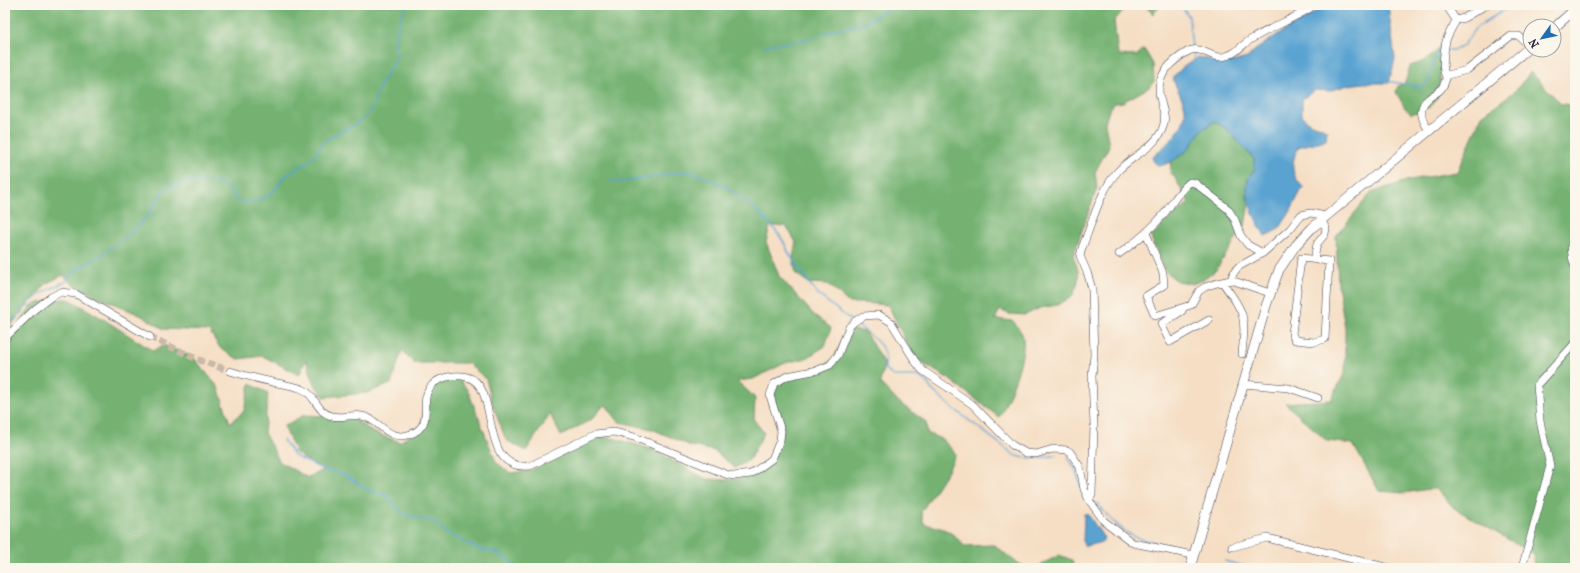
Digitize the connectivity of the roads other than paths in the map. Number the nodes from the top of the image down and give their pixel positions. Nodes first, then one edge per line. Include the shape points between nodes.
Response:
1 (1313, 5) edge
2 (1446, 5) edge
3 (1486, 5) edge
4 (1575, 9) edge
5 (1456, 20) junction
6 (1562, 21) edge
7 (1522, 39) edge
8 (1522, 54) edge
9 (1446, 77) junction
10 (1430, 130) junction
11 (1323, 218) junction
12 (1146, 233) junction
13 (1575, 237) edge
14 (1263, 253) junction
15 (1119, 254) dead end
16 (1314, 259) junction
17 (1575, 268) edge
18 (1231, 280) junction
19 (1223, 283) junction
20 (1270, 293) junction
21 (1191, 305) junction
22 (1209, 320) dead end
23 (150, 337) tunnel mouth
24 (5, 338) edge
25 (1575, 343) edge
26 (1242, 354) dead end
27 (230, 371) tunnel mouth
28 (1243, 384) junction
29 (1318, 398) dead end
30 (1089, 500) junction
31 (1232, 547) dead end
32 (1193, 554) junction
33 (1190, 568) edge
34 (1388, 568) edge
35 (1522, 568) edge

1 - 30 street via 1249,41 1234,54 1217,56 1194,50 1175,60 1164,71 1159,83 1159,96 1164,113 1163,128 1148,148 1118,170 1106,188 1080,256 1088,272 1092,289 1094,425 1092,495
2 - 5 street
3 - 5 street
4 - 6 street
5 - 9 street via 1446,40
7 - 9 street via 1519,36 1511,36 1467,70
8 - 10 street
9 - 10 street via 1440,91 1426,100 1422,108 1422,117
10 - 11 street
11 - 14 street via 1310,213 1301,215 1290,229
11 - 16 street via 1325,234 1317,244
11 - 20 street via 1296,245 1279,270
12 - 14 street via 1190,182 1228,209 1244,241
12 - 15 street
12 - 21 street via 1163,273 1164,285 1146,296 1155,316
13 - 17 street via 1572,241
14 - 18 street via 1238,267
16 - 16 street via 1329,261 1325,339 1314,342 1295,340 1292,334 1301,258
18 - 19 street
18 - 20 street
19 - 21 street via 1199,291
19 - 26 street via 1244,317
20 - 28 street
21 - 22 street via 1161,324 1170,342
23 - 24 street via 76,294 61,292 35,309
25 - 35 street via 1537,385 1540,421 1550,466
27 - 30 street via 299,388 311,396 321,410 332,416 356,414 369,418 389,433 405,435 423,424 428,390 439,380 447,377 467,377 480,389 498,449 507,462 514,465 530,466 591,436 614,432 634,437 697,464 734,476 751,474 772,459 781,431 770,395 774,384 787,376 830,365 838,355 849,327 863,316 879,315 891,322 922,370 972,404 1012,445 1026,453 1036,454 1053,449 1070,452 1080,467
28 - 29 street via 1289,388
28 - 32 street
30 - 32 street via 1104,521 1133,543
31 - 34 street via 1267,538
32 - 33 street

